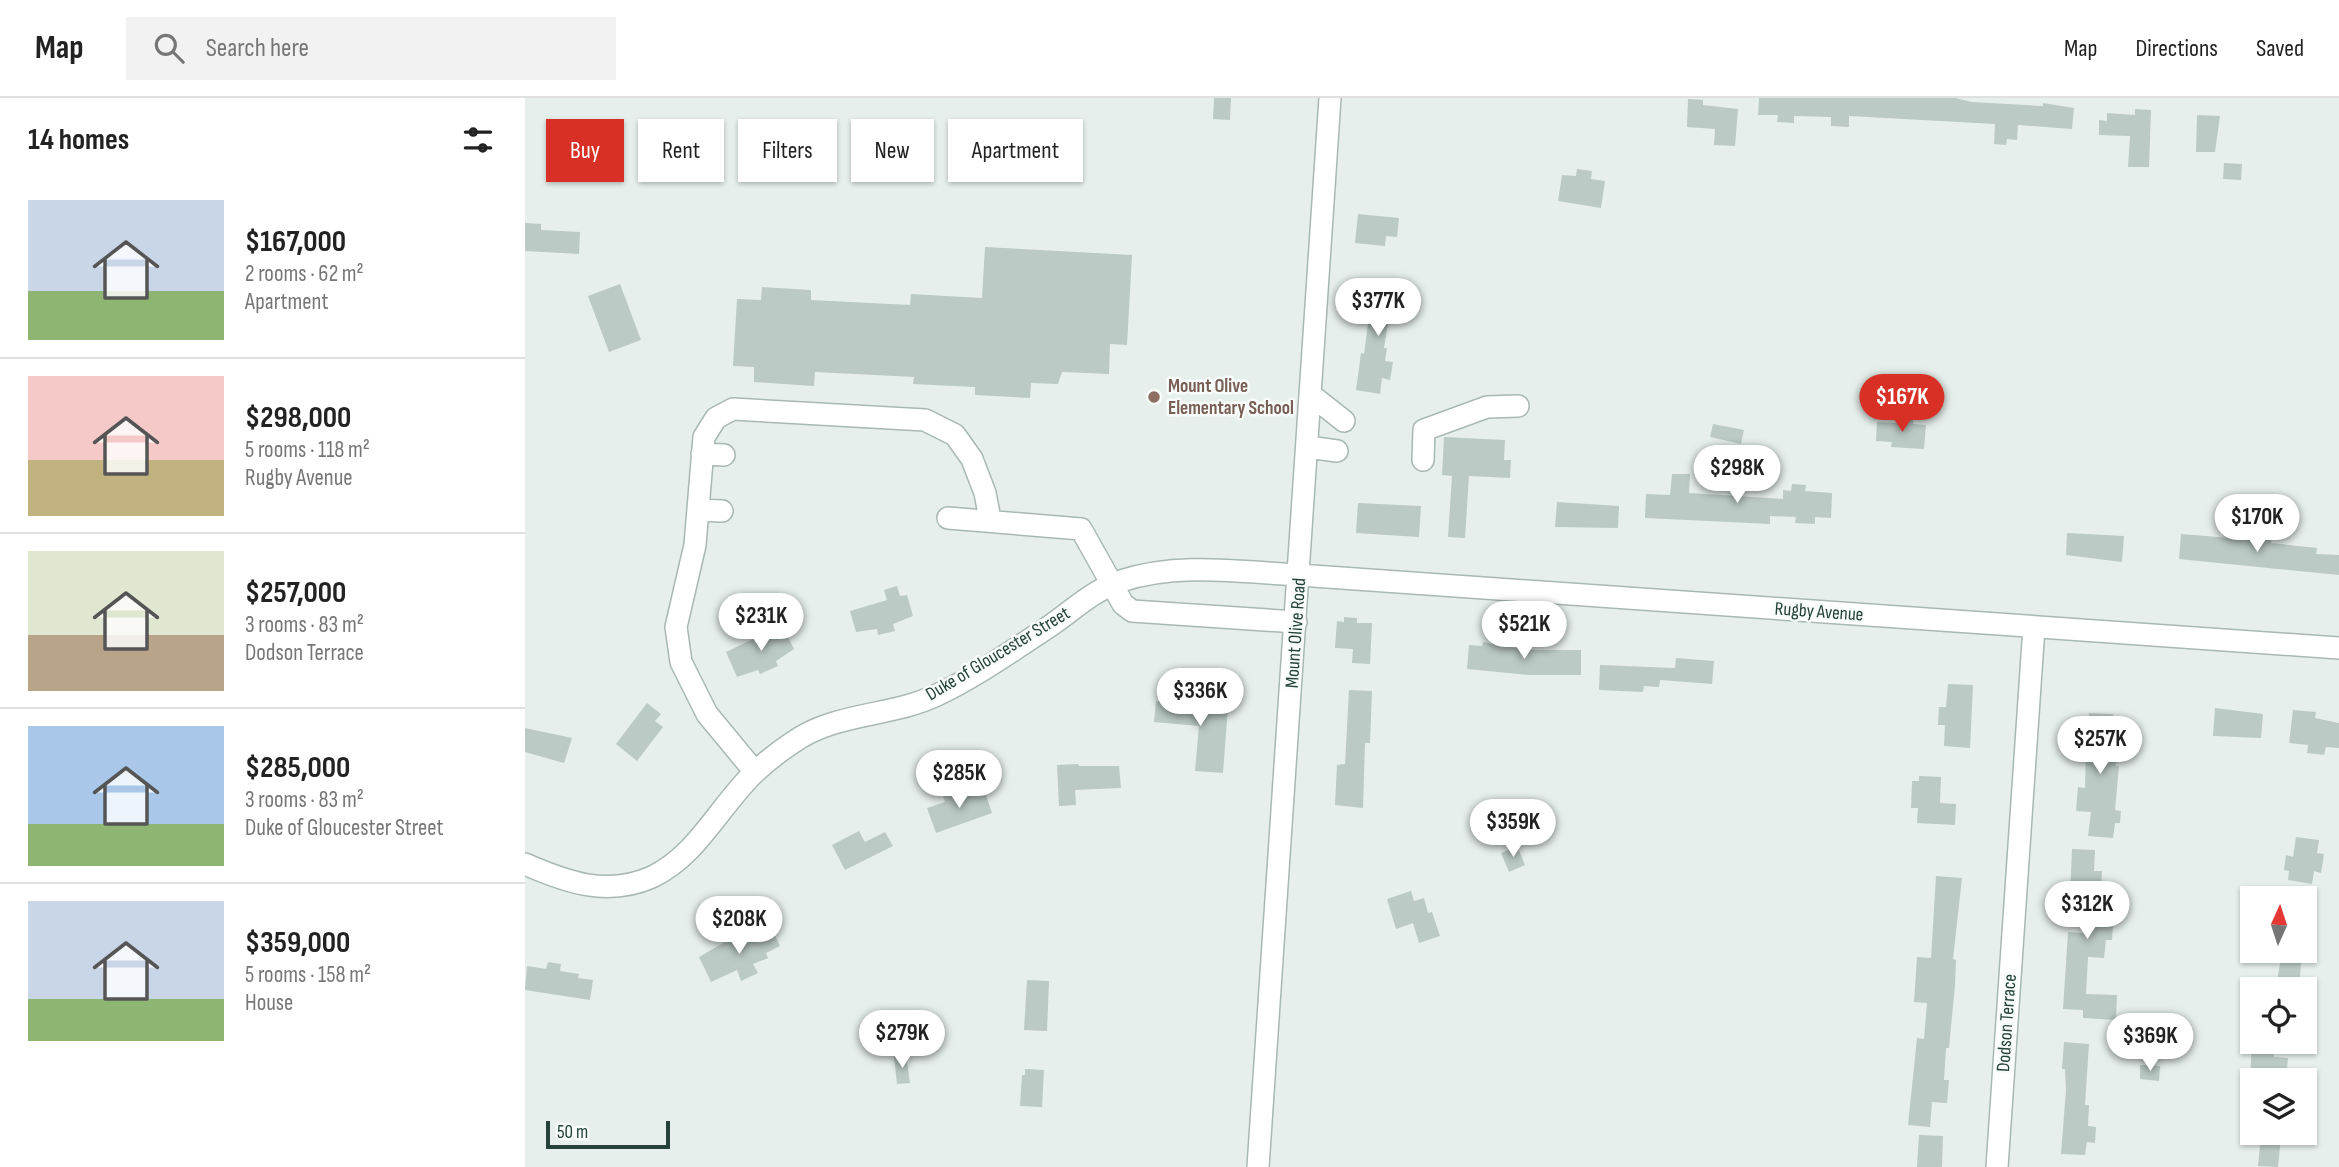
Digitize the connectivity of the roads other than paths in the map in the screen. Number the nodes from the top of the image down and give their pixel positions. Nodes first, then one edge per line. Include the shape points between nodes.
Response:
1 (1330, 98) edge
2 (1311, 395) junction
3 (1518, 406) dead end
4 (1344, 421) dead end
5 (1308, 447) junction
6 (1337, 451) dead end
7 (702, 454) junction
8 (724, 455) dead end
9 (1423, 460) dead end
10 (698, 510) junction
11 (722, 511) dead end
12 (948, 518) dead end
13 (990, 519) junction
14 (1299, 575) junction
15 (1113, 585) junction
16 (1296, 622) junction
17 (2034, 627) junction
18 (2339, 648) edge
19 (755, 772) junction
20 (525, 864) edge
21 (1258, 1167) edge
22 (1997, 1167) edge

1 - 2 street, Mount Olive Road
2 - 4 street
2 - 5 street, Mount Olive Road
3 - 9 street via 1487,407 1425,430
5 - 6 street
5 - 14 street, Mount Olive Road
7 - 8 street
7 - 10 street
7 - 13 street via 704,437 716,418 733,409 925,420 955,435 972,459
10 - 11 street
10 - 19 street via 695,545 676,627 681,663 707,714
12 - 13 street
13 - 15 street via 1081,529
14 - 15 street, Duke of Gloucester Street via 1184,569
14 - 16 street, Mount Olive Road
14 - 17 street, Rugby Avenue
15 - 16 street via 1132,611
15 - 19 street, Duke of Gloucester Street via 938,695 837,721 794,741
16 - 21 street, Mount Olive Road
17 - 18 street, Rugby Avenue
17 - 22 street, Dodson Terrace
19 - 20 street, Duke of Gloucester Street via 680,859 651,877 619,886 590,887

